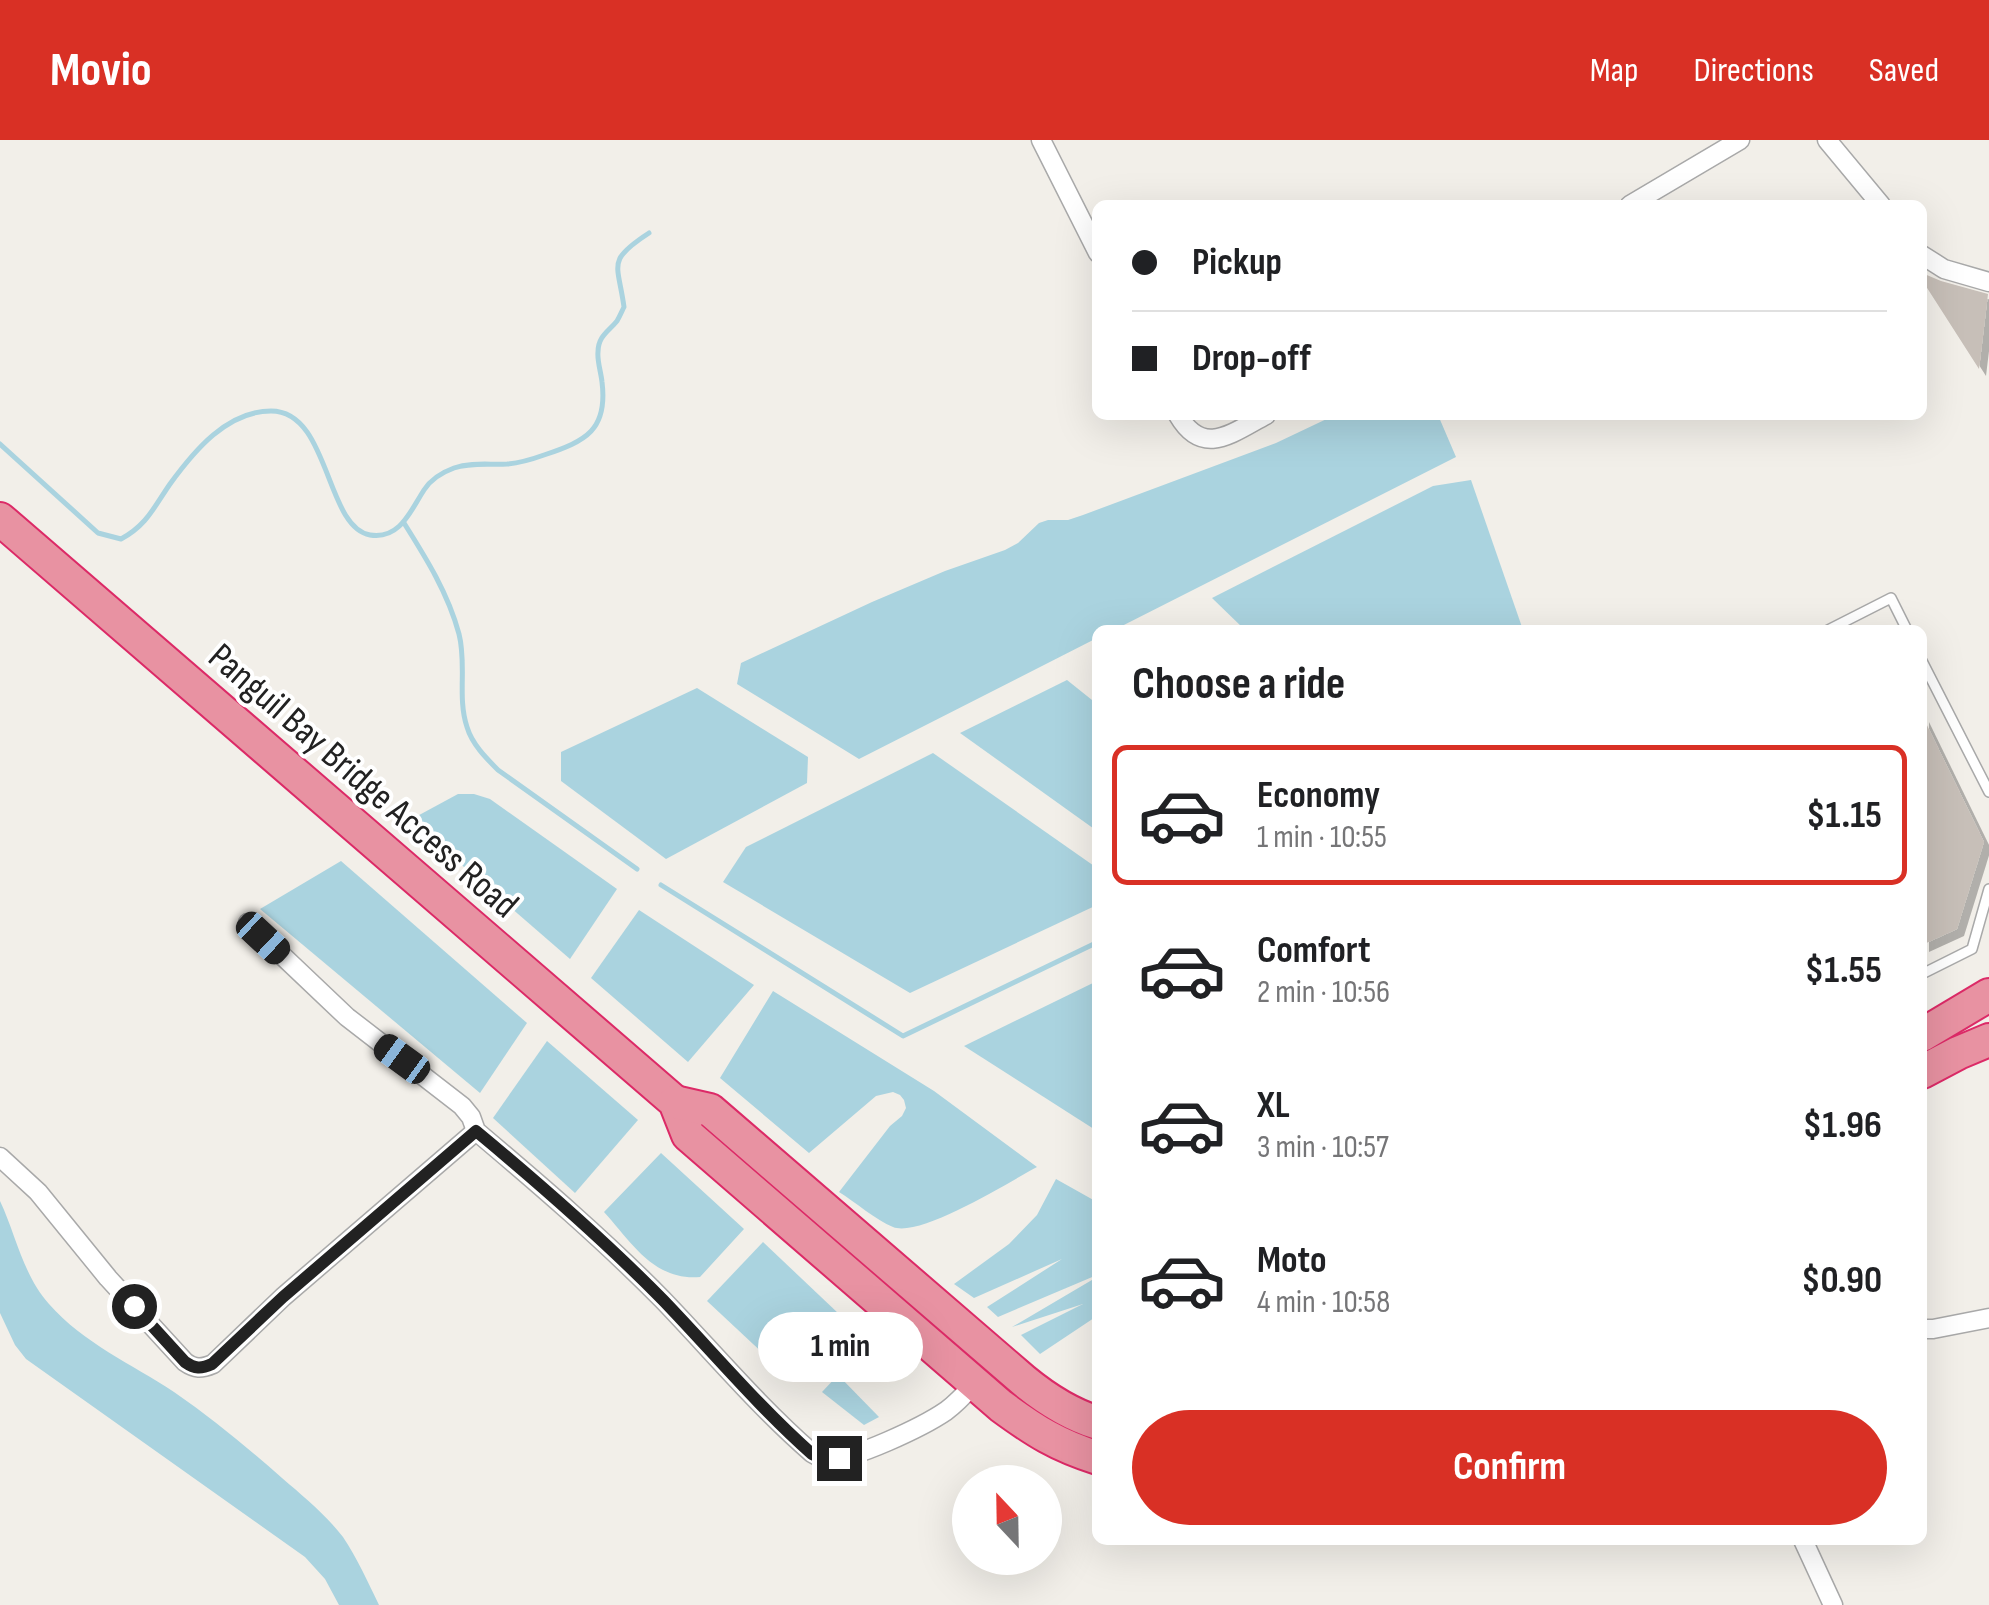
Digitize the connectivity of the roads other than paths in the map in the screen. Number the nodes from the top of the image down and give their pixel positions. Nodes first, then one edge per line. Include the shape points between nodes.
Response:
1 (1041, 140) edge
2 (1740, 140) edge
3 (1828, 140) edge
4 (1638, 200) edge
5 (1877, 200) edge
6 (1092, 241) edge
7 (1927, 258) edge
8 (1989, 282) edge
9 (1181, 420) edge
10 (1257, 420) edge
11 (0, 519) edge
12 (1838, 625) edge
13 (1904, 625) edge
14 (1927, 671) edge
15 (1989, 792) edge
16 (1989, 890) edge
17 (248, 924) dead end
18 (1927, 971) edge
19 (1989, 995) edge
20 (1927, 1032) edge
21 (1989, 1040) edge
22 (1927, 1069) edge
23 (675, 1102) junction
24 (476, 1131) junction
25 (0, 1158) edge
26 (1989, 1318) edge
27 (1927, 1329) edge
28 (975, 1383) junction
29 (1092, 1421) edge
30 (1092, 1456) edge
31 (1805, 1545) edge
32 (1833, 1605) edge

1 - 6 street
2 - 4 street
3 - 5 street
7 - 8 street
9 - 10 street via 1200,439
11 - 23 highway, Panguil Bay Bridge Access Road
12 - 13 lane via 1891,598
14 - 15 lane
16 - 18 lane via 1972,948
17 - 24 street via 346,1017 451,1096
19 - 20 highway
21 - 22 highway
23 - 28 highway, Panguil Bay Bridge Access Road via 688,1134
23 - 29 highway, Panguil Bay Bridge Access Road via 710,1110 1022,1380
24 - 25 street via 203,1368 185,1362 38,1192
24 - 28 street via 593,1232 812,1454 823,1459 862,1451 926,1423
26 - 27 street
28 - 30 highway, Panguil Bay Bridge Access Road via 1029,1427
31 - 32 street

